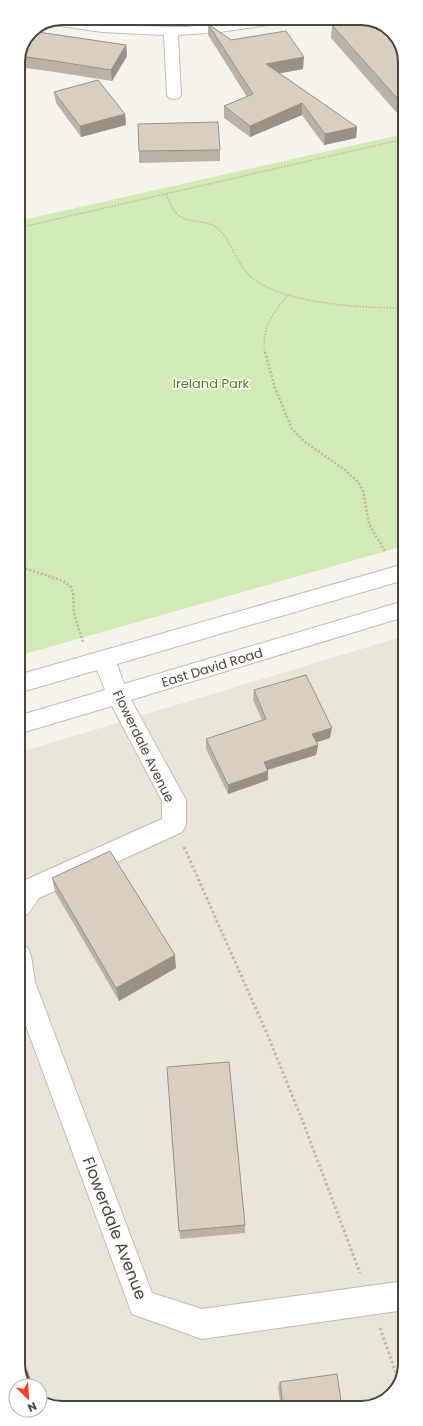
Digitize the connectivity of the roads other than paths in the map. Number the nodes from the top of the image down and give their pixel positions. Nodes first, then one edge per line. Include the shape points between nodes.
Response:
1 (78, 25) edge
2 (242, 25) edge
3 (171, 31) junction
4 (174, 95) dead end
5 (398, 574) edge
6 (398, 611) edge
7 (104, 659) junction
8 (25, 682) edge
9 (118, 696) junction
10 (25, 723) edge
11 (25, 897) edge
12 (25, 990) edge
13 (398, 1296) edge

1 - 3 street
2 - 3 street
3 - 4 street
5 - 7 street
6 - 9 street, East David Road
7 - 8 street
7 - 9 street, Flowerdale Avenue
9 - 10 street, East David Road
9 - 11 street, Flowerdale Avenue via 174,800 174,825 30,890
12 - 13 street, Flowerdale Avenue via 142,1304 202,1324

